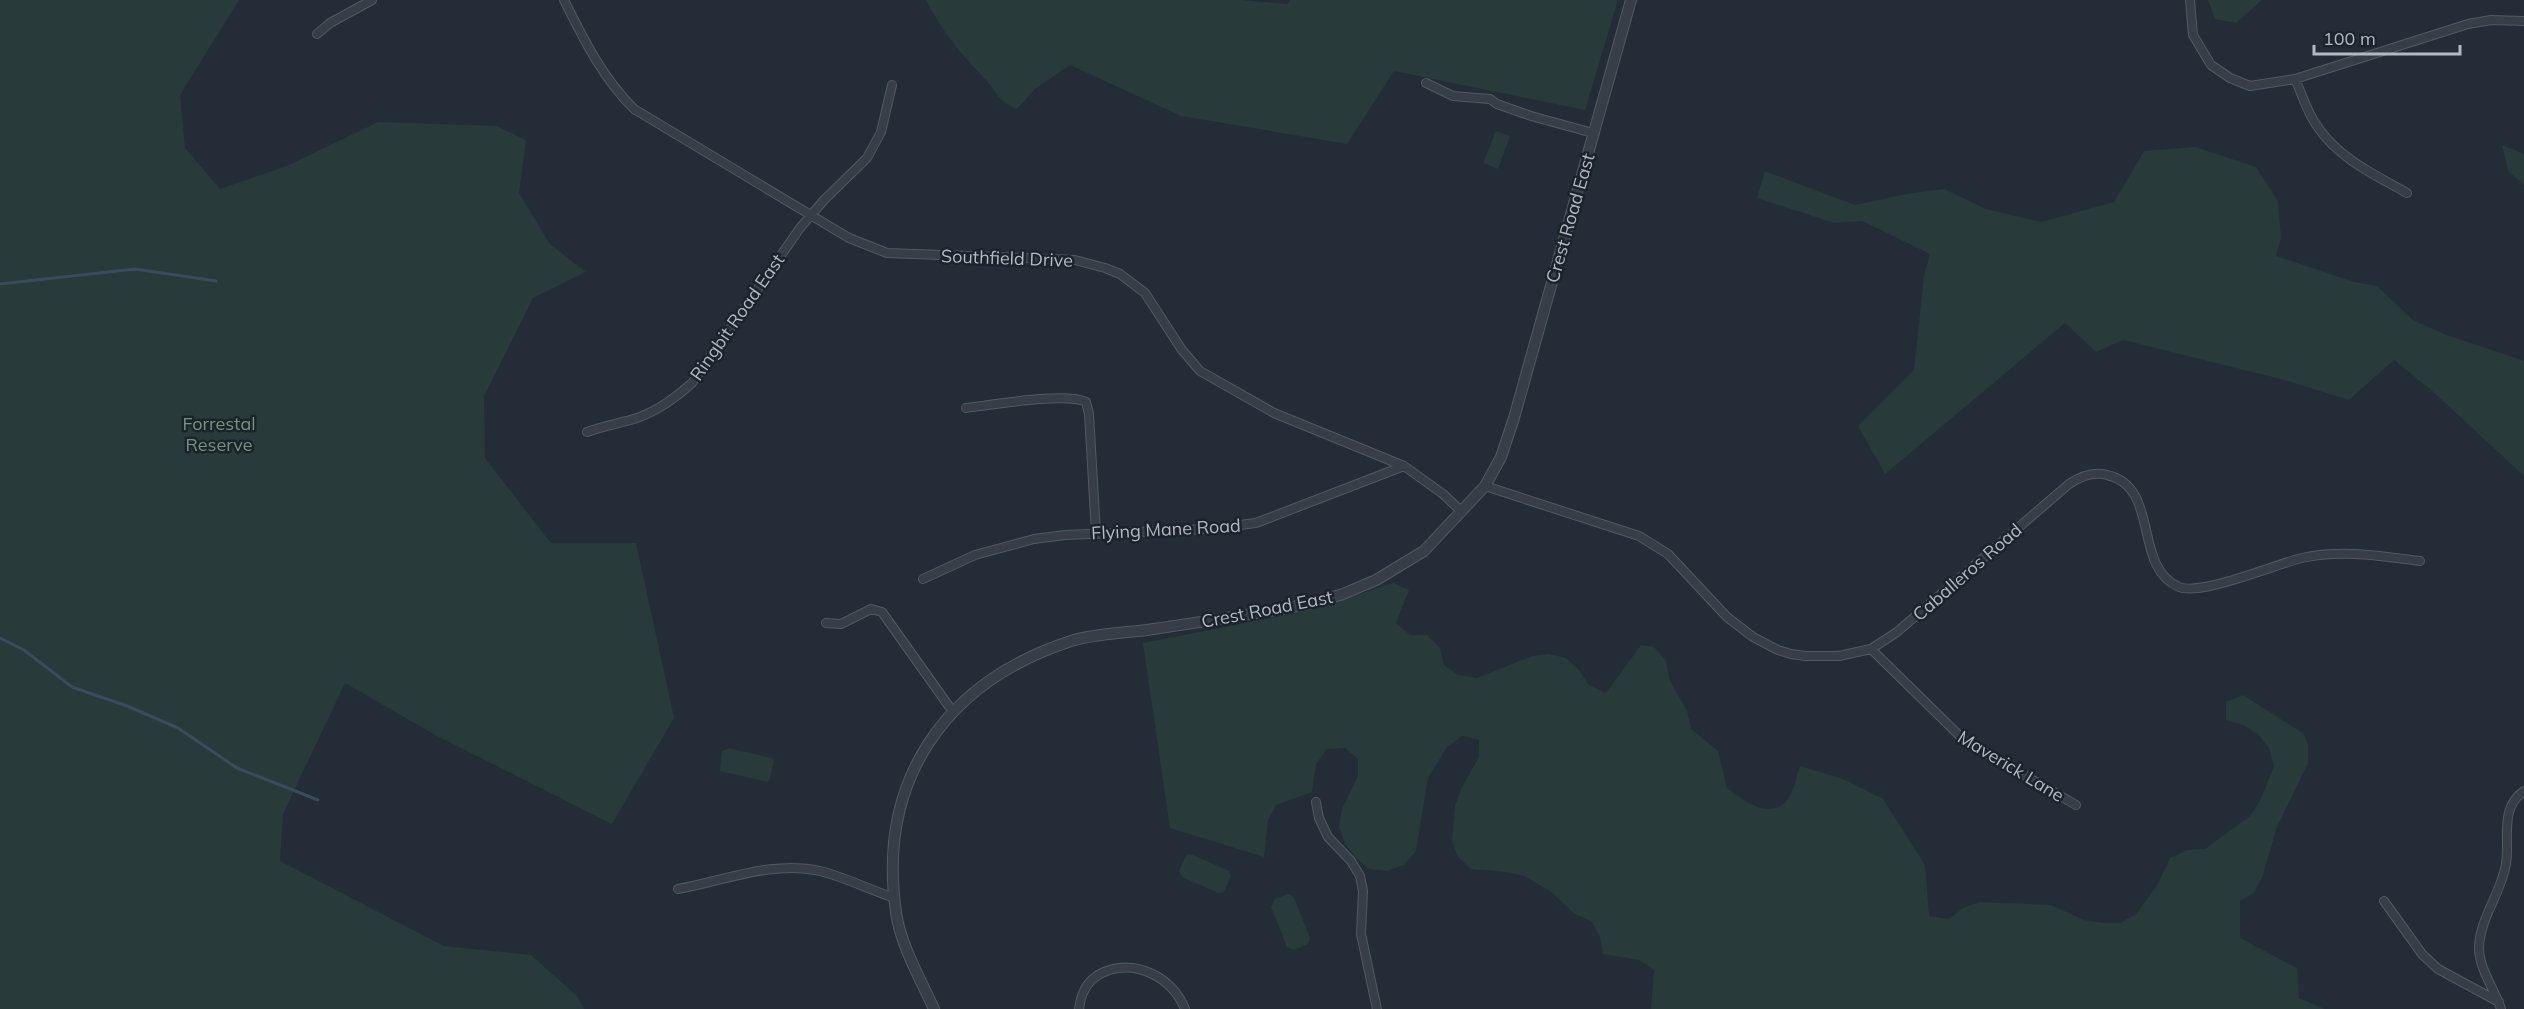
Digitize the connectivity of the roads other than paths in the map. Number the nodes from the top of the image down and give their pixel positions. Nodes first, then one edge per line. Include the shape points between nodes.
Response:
1 (372, 0) edge
2 (564, 0) edge
3 (1631, 0) edge
4 (2190, 0) edge
5 (2524, 21) edge
6 (317, 34) dead end
7 (2295, 79) junction
8 (1425, 83) dead end
9 (892, 85) dead end
10 (1593, 133) junction
11 (2407, 193) dead end
12 (811, 216) junction
13 (966, 408) dead end
14 (587, 432) dead end
15 (1404, 466) junction
16 (1485, 486) junction
17 (1462, 512) junction
18 (1096, 533) junction
19 (2420, 561) dead end
20 (923, 579) dead end
21 (826, 623) dead end
22 (1871, 649) junction
23 (953, 712) junction
24 (2524, 791) edge
25 (1316, 802) dead end
26 (2076, 805) dead end
27 (678, 889) dead end
28 (895, 898) junction
29 (2384, 901) dead end
30 (2500, 1006) edge
31 (934, 1009) edge
32 (1079, 1009) edge
33 (1185, 1009) edge
34 (1377, 1009) edge

1 - 6 street
2 - 12 street, Southfield Drive via 602,72 634,109
3 - 10 street, Crest Road East
4 - 7 street via 2193,35 2211,65 2250,86
5 - 7 street via 2469,24
7 - 11 street via 2316,126 2338,150 2358,166
8 - 10 street via 1453,96 1490,99 1531,116
9 - 12 street, Ringbit Road East via 875,146
10 - 16 street, Crest Road East via 1515,418 1501,458
12 - 14 street, Ringbit Road East via 692,383 659,408
12 - 15 street, Southfield Drive via 887,253 1067,260 1120,274 1145,293 1200,371 1274,413
13 - 18 street via 1040,400 1086,402
15 - 17 street, Southfield Drive
15 - 18 street, Flying Mane Road via 1256,523
16 - 17 street, Crest Road East
16 - 22 street, Caballeros Road via 1655,544 1740,627 1778,650 1805,656 1839,656
17 - 23 street, Crest Road East via 1424,550 1377,580 1343,594 1246,615 1073,640 1006,669
18 - 20 street, Flying Mane Road via 1005,546
19 - 22 street, Caballeros Road via 2322,554 2211,586 2180,587 2160,570 2130,487 2122,480 2098,473 2069,484 1924,610
21 - 23 street via 842,624 871,609 882,612
22 - 26 street, Maverick Lane via 1965,741
23 - 28 street, Crest Road East via 921,755 900,805 892,855
24 - 30 street via 2511,805 2506,864 2481,926 2479,951
25 - 34 street via 1328,837 1360,876 1361,934
27 - 28 street via 795,868 821,871
28 - 31 street, Crest Road East via 896,914 910,956
29 - 30 street via 2422,954 2438,969
32 - 33 street via 1084,989 1097,975 1132,967 1167,983

